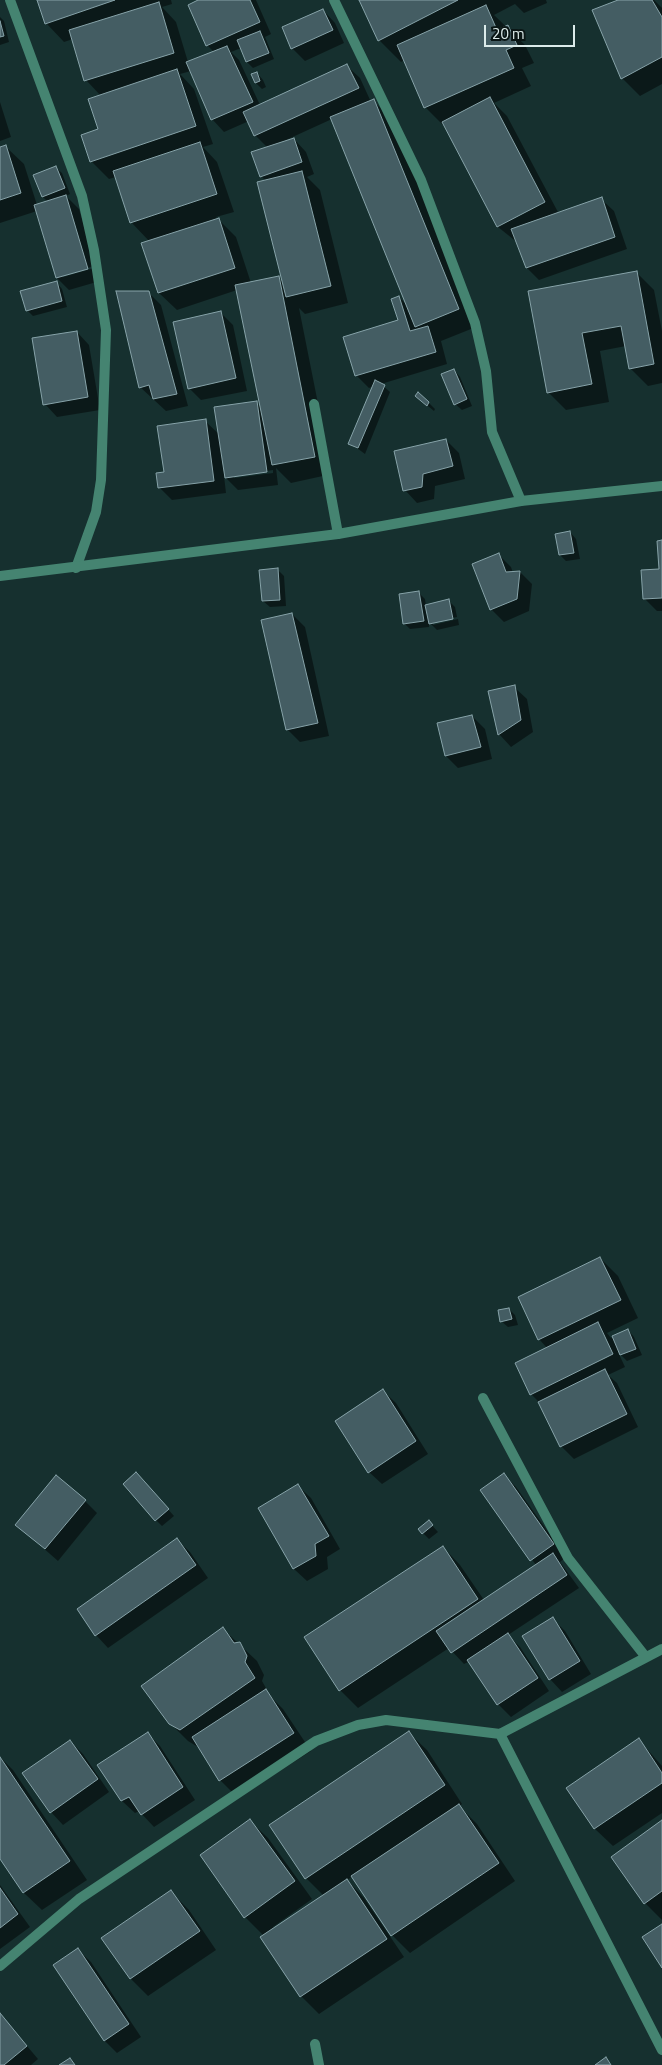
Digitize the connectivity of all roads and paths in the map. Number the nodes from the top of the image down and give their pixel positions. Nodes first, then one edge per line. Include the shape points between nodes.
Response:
1 (10, 0) edge
2 (334, 0) edge
3 (314, 404) dead end
4 (662, 486) edge
5 (521, 501) junction
6 (338, 534) junction
7 (76, 568) junction
8 (0, 576) edge
9 (483, 1398) dead end
10 (662, 1649) edge
11 (645, 1656) junction
12 (500, 1734) junction
13 (0, 1966) edge
14 (316, 2044) dead end
15 (662, 2050) edge
16 (319, 2065) edge

1 - 7 street via 82,196 106,330 101,480 96,512
2 - 5 street via 421,180 475,323 486,372 492,432
3 - 6 street
4 - 5 street
5 - 6 street
6 - 7 street
7 - 8 street
9 - 11 street via 568,1558
10 - 11 street
11 - 12 street
12 - 13 street via 386,1720 334,1732 79,1899
12 - 15 street
14 - 16 street

